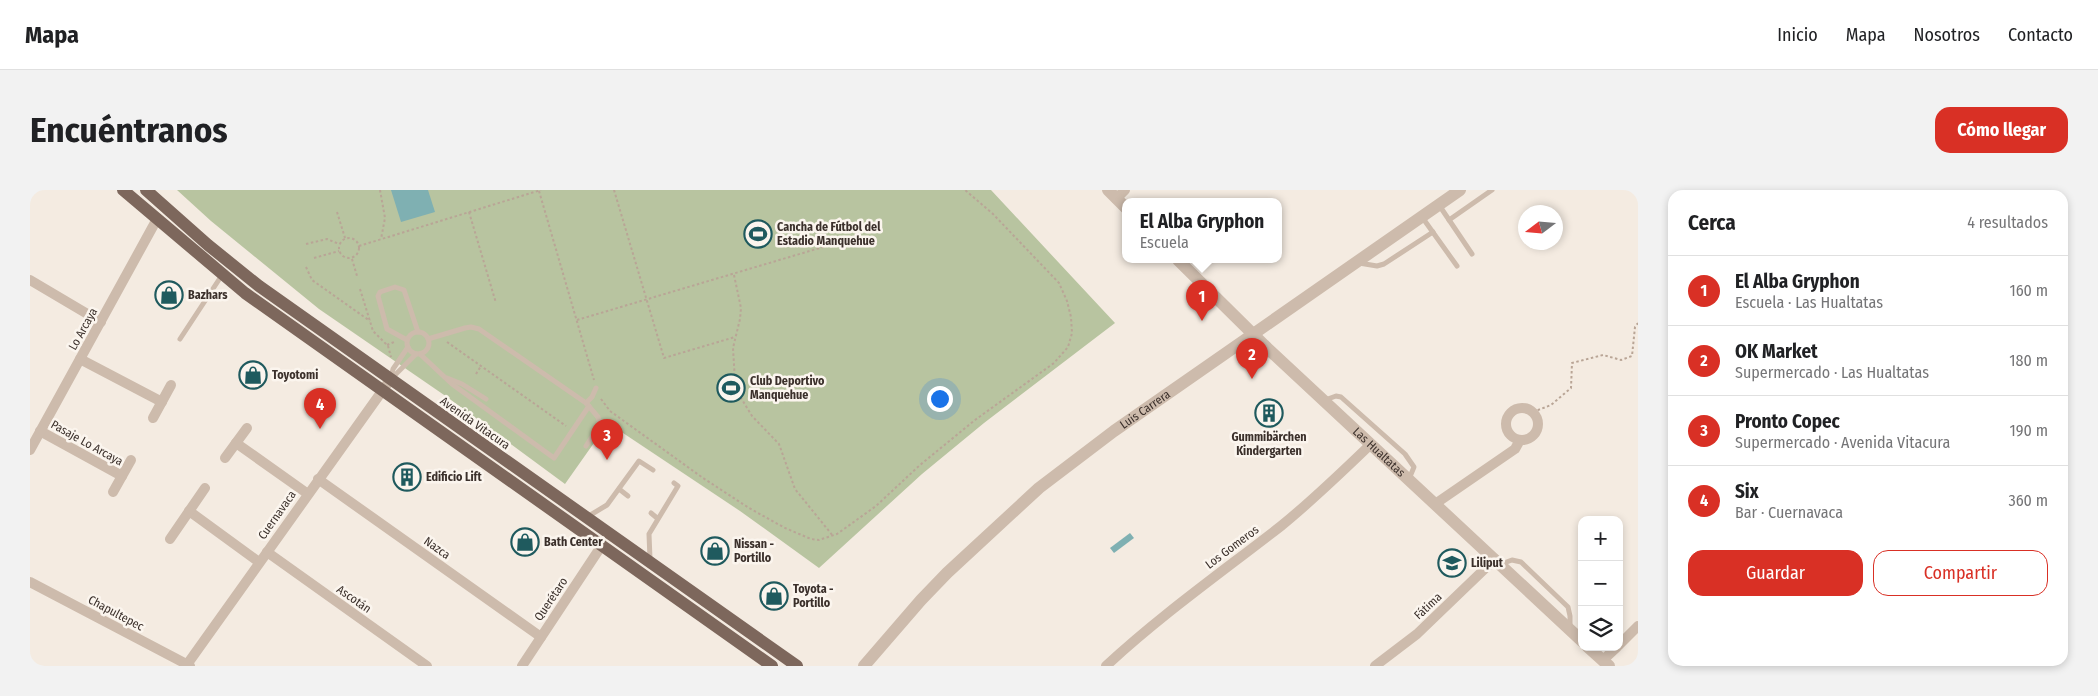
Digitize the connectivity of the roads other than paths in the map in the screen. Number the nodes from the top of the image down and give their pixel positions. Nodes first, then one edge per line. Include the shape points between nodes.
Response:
1 (123, 190) edge
2 (146, 190) edge
3 (1460, 190) edge
4 (1492, 190) edge
5 (1438, 205) junction
6 (1421, 217) junction
7 (157, 219) junction
8 (1449, 220) junction
9 (1433, 232) junction
10 (1472, 254) dead end
11 (1356, 262) junction
12 (1181, 263) edge
13 (1457, 266) dead end
14 (222, 275) junction
15 (30, 280) edge
16 (101, 322) junction
17 (418, 332) junction
18 (1253, 334) junction
19 (180, 339) dead end
20 (428, 339) junction
21 (407, 340) junction
22 (408, 347) junction
23 (418, 354) junction
24 (80, 359) junction
25 (442, 375) junction
26 (384, 381) junction
27 (171, 385) dead end
28 (596, 388) road end
29 (486, 399) dead end
30 (1324, 401) junction
31 (162, 402) junction
32 (588, 405) junction
33 (153, 418) dead end
34 (247, 428) dead end
35 (40, 431) junction
36 (1520, 440) junction
37 (236, 443) junction
38 (1371, 444) junction
39 (586, 446) dead end
40 (30, 450) edge
41 (225, 458) dead end
42 (131, 460) dead end
43 (653, 470) dead end
44 (122, 476) junction
45 (318, 479) junction
46 (1409, 479) junction
47 (674, 483) dead end
48 (205, 488) dead end
49 (619, 490) junction
50 (113, 492) dead end
51 (308, 494) junction
52 (628, 496) dead end
53 (1436, 504) junction
54 (189, 511) junction
55 (651, 513) dead end
56 (586, 518) junction
57 (657, 518) junction
58 (170, 539) dead end
59 (602, 546) junction
60 (267, 552) junction
61 (259, 562) junction
62 (650, 562) junction
63 (1498, 562) junction
64 (30, 582) edge
65 (1638, 626) edge
66 (541, 637) junction
67 (1578, 637) edge
68 (1623, 641) edge
69 (1592, 651) edge
70 (1614, 651) edge
71 (1606, 663) edge
72 (526, 664) edge
73 (188, 665) edge
74 (427, 666) edge
75 (772, 666) edge
76 (797, 666) edge
77 (864, 666) edge
78 (1106, 666) edge
79 (1374, 666) edge

1 - 7 main road, Avenida Vitacura
2 - 26 main road, Avenida Vitacura via 232,266
3 - 5 street, Luis Carrera
4 - 8 lane
5 - 6 street, Luis Carrera
5 - 8 lane
6 - 9 lane
6 - 11 street, Luis Carrera
7 - 14 main road, Avenida Vitacura
7 - 16 street, Lo Arcaya
8 - 10 lane
9 - 11 lane via 1384,264
9 - 13 lane
11 - 18 street, Luis Carrera
12 - 18 street, Las Hualtatas
14 - 19 lane
14 - 26 main road, Avenida Vitacura via 261,305
15 - 16 street
16 - 24 street, Lo Arcaya
17 - 20 lane
17 - 21 lane
17 - 21 lane via 404,290 396,287 380,292 378,296 386,328
18 - 30 street, Las Hualtatas
18 - 77 street, Luis Carrera via 1039,488 947,573
20 - 23 lane via 428,348
20 - 32 lane via 476,327
21 - 22 lane
22 - 23 lane
22 - 26 lane
23 - 25 lane
23 - 26 lane
24 - 31 street
24 - 35 street, Lo Arcaya
25 - 29 lane
25 - 32 lane via 554,458
26 - 45 street, Cuernavaca
26 - 56 main road, Avenida Vitacura
26 - 59 main road, Avenida Vitacura
27 - 31 street
28 - 32 lane
30 - 38 street, Las Hualtatas
30 - 46 lane via 1341,397 1406,454 1414,467
31 - 33 street
32 - 39 lane via 600,424
34 - 37 street
35 - 40 street, Lo Arcaya
35 - 44 street, Pasaje Lo Arcaya
36 - 36 street via 1508,431 1507,421 1509,416 1523,408 1533,412 1538,421 1537,431 1530,438
36 - 53 street via 1515,449
37 - 41 street
37 - 51 street
38 - 46 street, Las Hualtatas
38 - 78 street, Los Gomeros via 1282,525 1193,593
42 - 44 street, Pasaje Lo Arcaya
43 - 49 lane via 639,461
44 - 50 street, Pasaje Lo Arcaya
45 - 51 street, Cuernavaca
45 - 66 street, Nazca
46 - 53 street, Las Hualtatas
47 - 57 lane via 678,486
48 - 54 street
49 - 52 lane
49 - 56 lane via 608,505
51 - 60 street, Cuernavaca
53 - 63 street, Las Hualtatas
54 - 58 street
54 - 61 street
55 - 57 lane
56 - 62 main road, Avenida Vitacura
57 - 62 lane via 649,534
59 - 66 street, Querétaro
59 - 75 main road, Avenida Vitacura
60 - 61 street, Cuernavaca
60 - 74 street, Ascotán
61 - 73 street, Cuernavaca
62 - 76 main road, Avenida Vitacura
63 - 67 street, Las Hualtatas
63 - 79 street, Fátima via 1417,634
64 - 73 street, Chapultepec
65 - 68 street
66 - 72 street, Querétaro
69 - 71 street
70 - 71 street

